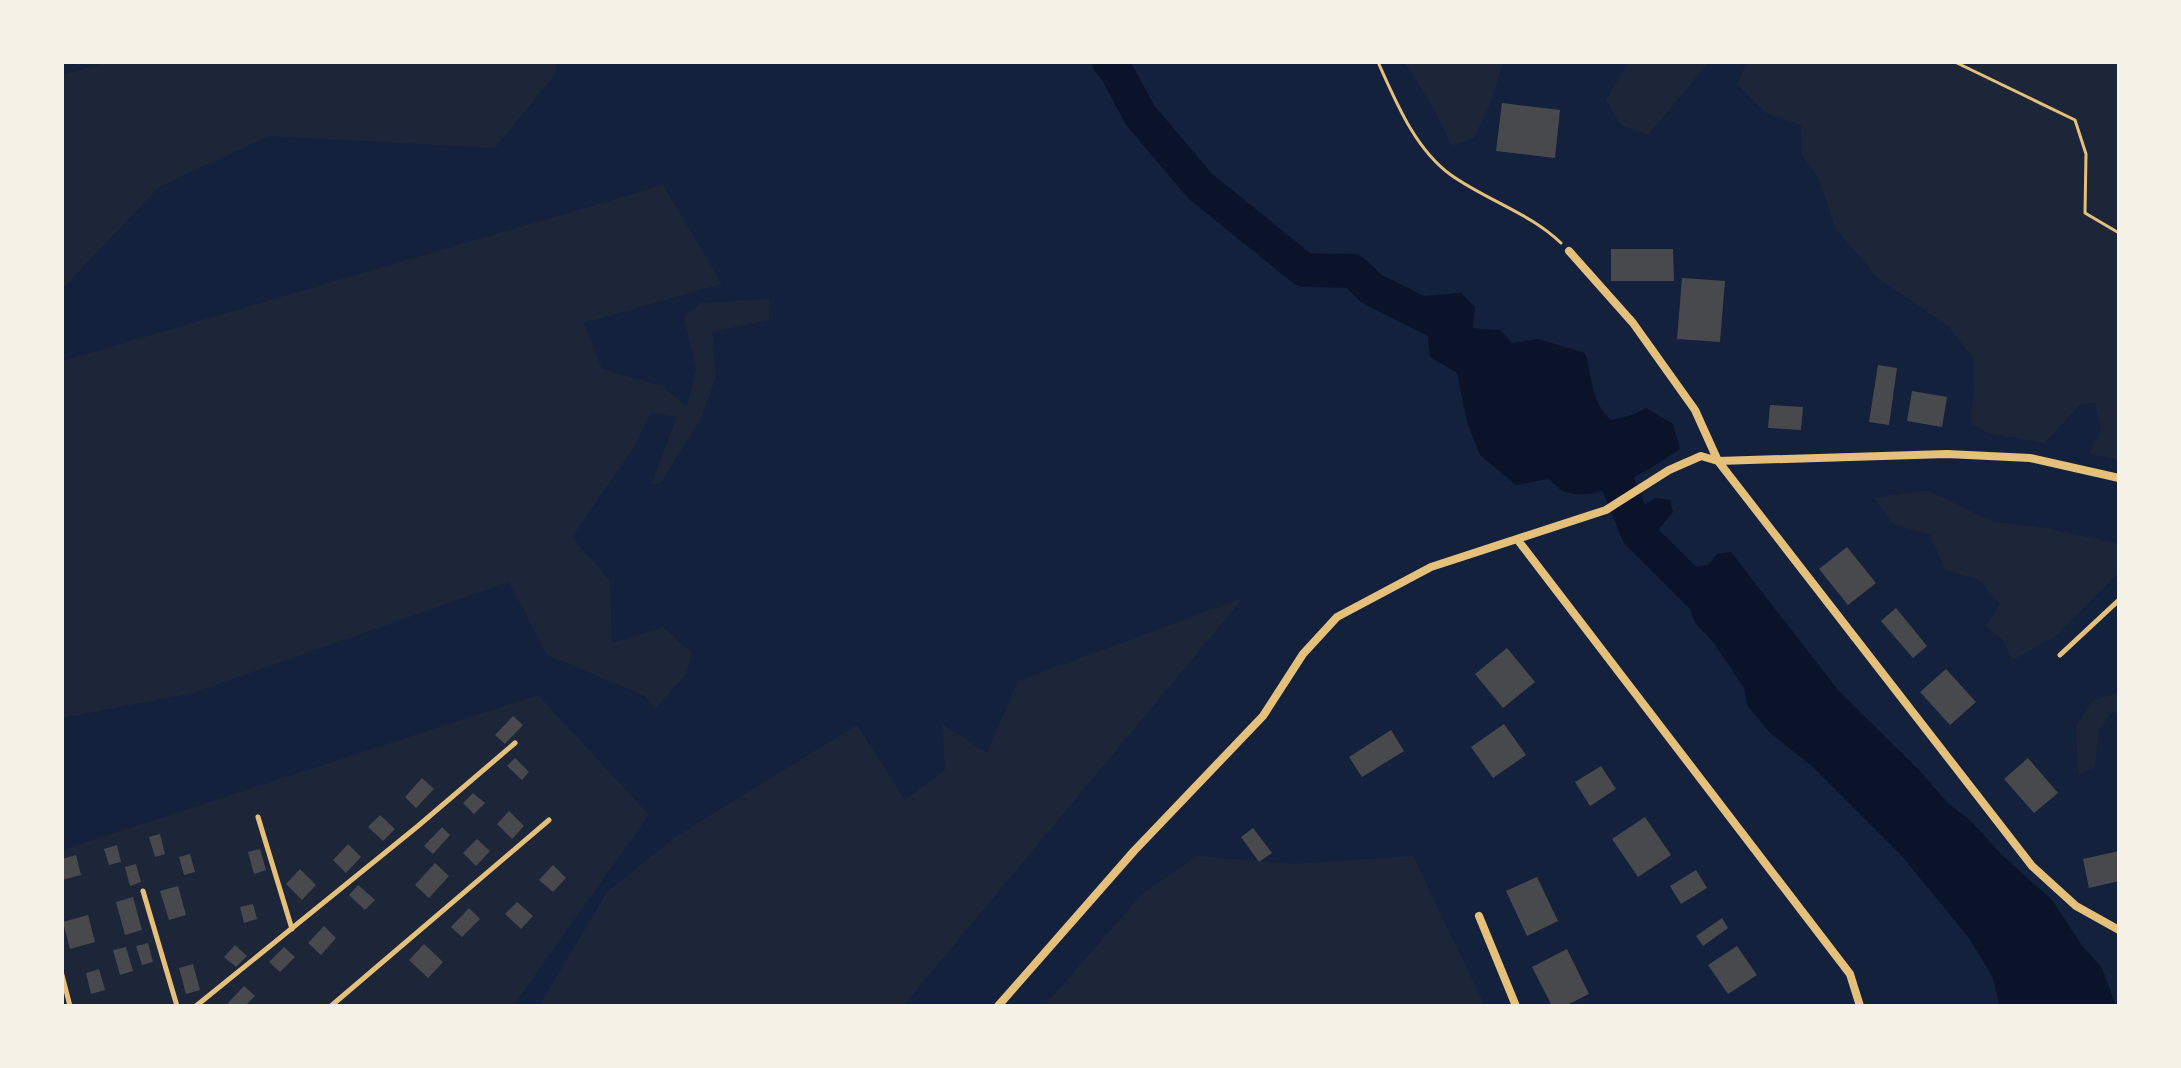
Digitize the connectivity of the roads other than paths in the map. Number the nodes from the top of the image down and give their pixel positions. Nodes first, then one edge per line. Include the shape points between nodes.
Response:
1 (1569, 251) road end
2 (1718, 461) junction
3 (2119, 478) edge
4 (1517, 539) junction
5 (2119, 600) edge
6 (2060, 655) dead end
7 (515, 743) dead end
8 (258, 817) dead end
9 (549, 820) dead end
10 (143, 891) dead end
11 (1479, 916) dead end
12 (292, 929) junction
13 (2119, 930) edge
14 (62, 975) edge
15 (70, 1006) edge
16 (177, 1006) edge
17 (196, 1006) edge
18 (331, 1006) edge
19 (998, 1006) edge
20 (1516, 1006) edge
21 (1860, 1006) edge

1 - 2 street via 1633,323 1695,410
2 - 3 street via 1947,454 2030,458
2 - 4 street via 1701,456 1606,510
2 - 13 street via 2032,866 2076,906
4 - 19 street via 1431,567 1337,617 1303,654 1263,716 1134,851
4 - 21 street via 1850,974
5 - 6 lane
7 - 12 lane
8 - 12 lane
9 - 18 lane
10 - 16 lane
11 - 20 street
12 - 17 lane
14 - 15 lane

